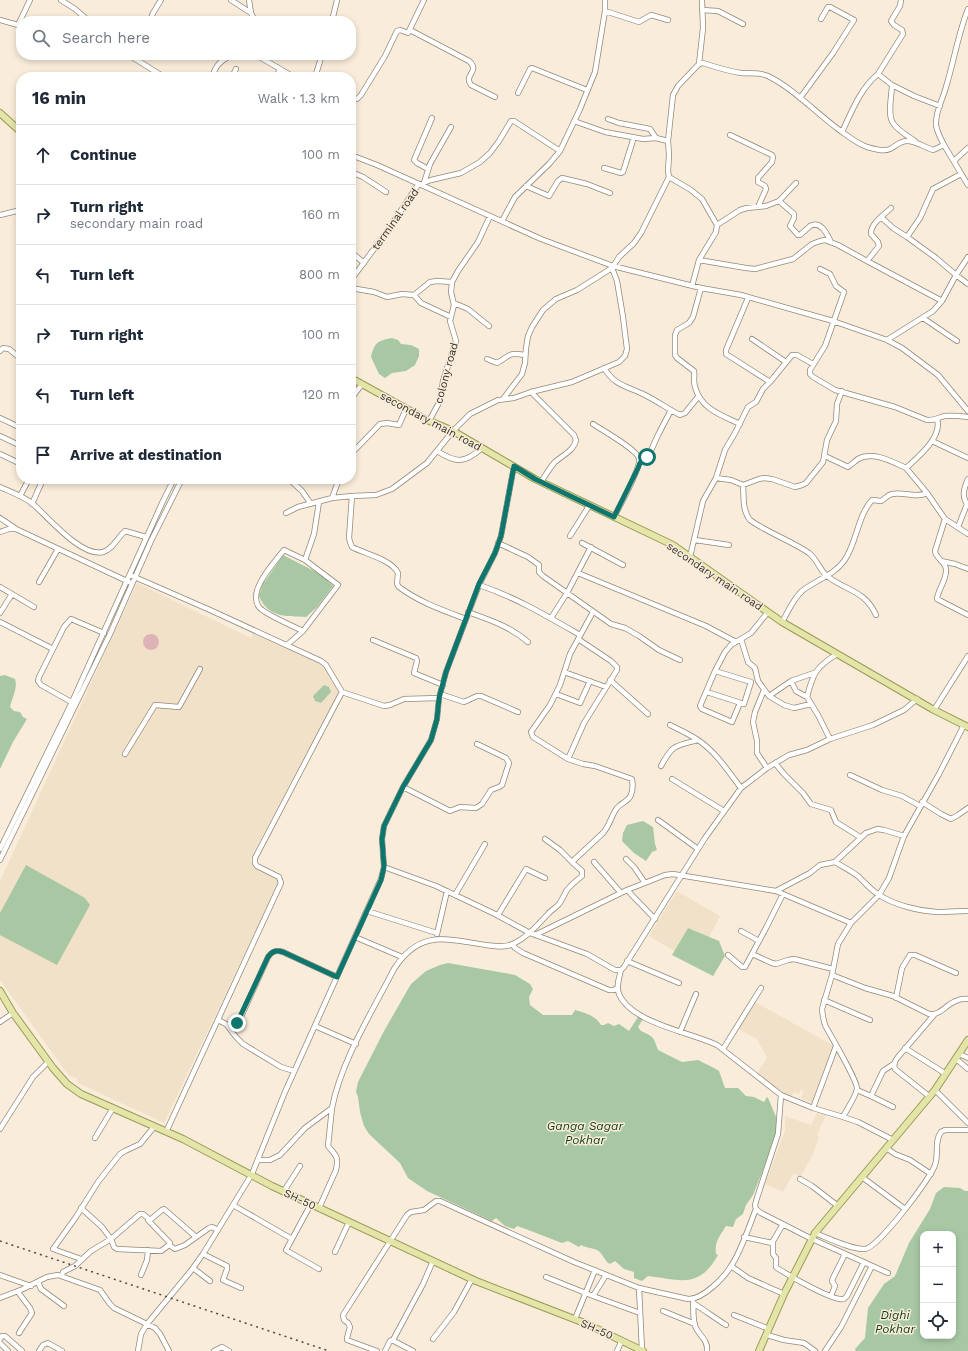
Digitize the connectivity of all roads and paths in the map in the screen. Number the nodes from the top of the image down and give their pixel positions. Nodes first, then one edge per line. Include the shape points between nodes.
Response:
1 (30, 0) edge
2 (61, 0) edge
3 (161, 0) edge
4 (231, 0) edge
5 (249, 0) edge
6 (337, 0) edge
7 (424, 0) edge
8 (605, 0) edge
9 (702, 0) edge
10 (901, 0) edge
11 (968, 9) edge
12 (702, 10) junction
13 (605, 11) junction
14 (251, 13) junction
15 (22, 16) edge
16 (83, 16) edge
17 (151, 16) edge
18 (252, 16) edge
19 (333, 16) edge
20 (821, 19) dead end
21 (0, 20) edge
22 (668, 20) dead end
23 (16, 24) edge
24 (743, 24) dead end
25 (410, 30) junction
26 (138, 60) edge
27 (223, 60) edge
28 (265, 60) edge
29 (320, 60) edge
30 (699, 64) junction
31 (236, 69) dead end
32 (280, 69) junction
33 (156, 72) edge
34 (214, 72) edge
35 (234, 72) edge
36 (278, 72) edge
37 (285, 72) edge
38 (317, 72) edge
39 (878, 74) junction
40 (892, 85) junction
41 (587, 90) junction
42 (518, 93) dead end
43 (495, 97) dead end
44 (800, 98) junction
45 (356, 99) edge
46 (940, 106) junction
47 (1, 115) edge
48 (432, 118) dead end
49 (608, 119) dead end
50 (574, 121) junction
51 (451, 127) dead end
52 (16, 128) edge
53 (842, 132) junction
54 (730, 135) dead end
55 (634, 137) junction
56 (656, 138) junction
57 (668, 141) junction
58 (918, 144) junction
59 (944, 145) junction
60 (968, 148) edge
61 (560, 151) junction
62 (356, 157) edge
63 (954, 161) junction
64 (604, 168) dead end
65 (428, 169) junction
66 (356, 174) edge
67 (962, 174) junction
68 (670, 177) junction
69 (424, 183) junction
70 (796, 183) dead end
71 (418, 185) junction
72 (968, 185) edge
73 (526, 186) junction
74 (386, 192) dead end
75 (610, 193) dead end
76 (779, 201) junction
77 (758, 206) junction
78 (891, 208) dead end
79 (16, 211) edge
80 (0, 215) edge
81 (490, 216) junction
82 (881, 218) junction
83 (502, 221) junction
84 (717, 225) junction
85 (906, 237) junction
86 (831, 242) junction
87 (356, 256) edge
88 (968, 257) edge
89 (699, 260) junction
90 (867, 262) junction
91 (364, 263) junction
92 (612, 267) junction
93 (820, 269) dead end
94 (356, 273) edge
95 (956, 275) junction
96 (452, 282) junction
97 (968, 284) edge
98 (692, 286) junction
99 (701, 288) junction
100 (356, 289) edge
101 (414, 295) junction
102 (748, 298) junction
103 (942, 301) junction
104 (454, 303) junction
105 (451, 317) junction
106 (924, 318) junction
107 (833, 321) junction
108 (489, 326) dead end
109 (752, 339) dead end
110 (887, 340) junction
111 (957, 341) dead end
112 (0, 351) edge
113 (16, 355) edge
114 (525, 355) junction
115 (487, 359) dead end
116 (786, 362) junction
117 (814, 364) junction
118 (604, 368) junction
119 (356, 381) edge
120 (770, 382) junction
121 (362, 384) junction
122 (842, 391) junction
123 (356, 392) edge
124 (531, 392) junction
125 (698, 397) junction
126 (502, 399) junction
127 (406, 409) junction
128 (671, 410) junction
129 (968, 411) edge
130 (968, 417) edge
131 (0, 418) edge
132 (937, 419) junction
133 (429, 421) junction
134 (593, 424) dead end
135 (740, 424) junction
136 (16, 426) edge
137 (453, 431) junction
138 (0, 436) edge
139 (932, 440) junction
140 (16, 444) edge
141 (482, 448) junction
142 (356, 449) edge
143 (437, 451) junction
144 (0, 454) edge
145 (825, 456) junction
146 (968, 458) edge
147 (16, 462) edge
148 (640, 463) junction
149 (514, 466) junction
150 (906, 468) junction
151 (716, 478) junction
152 (968, 479) edge
153 (541, 482) junction
154 (26, 484) edge
155 (41, 484) edge
156 (171, 484) edge
157 (180, 484) edge
158 (294, 484) edge
159 (337, 484) edge
160 (743, 485) junction
161 (0, 487) edge
162 (926, 493) junction
163 (20, 496) junction
164 (352, 496) junction
165 (332, 498) junction
166 (319, 502) junction
167 (32, 504) junction
168 (310, 504) junction
169 (967, 504) edge
170 (590, 506) junction
171 (286, 513) dead end
172 (614, 517) junction
173 (0, 518) edge
174 (945, 519) junction
175 (152, 524) junction
176 (158, 527) junction
177 (958, 527) junction
178 (16, 529) junction
179 (0, 532) edge
180 (968, 534) edge
181 (570, 536) dead end
182 (146, 537) junction
183 (695, 540) junction
184 (498, 542) junction
185 (582, 543) dead end
186 (729, 545) dead end
187 (590, 547) junction
188 (58, 548) junction
189 (690, 557) junction
190 (305, 560) junction
191 (941, 561) junction
192 (623, 565) dead end
193 (968, 569) edge
194 (578, 573) junction
195 (130, 575) junction
196 (826, 576) junction
197 (135, 577) junction
198 (127, 580) junction
199 (39, 582) dead end
200 (132, 583) junction
201 (479, 584) junction
202 (0, 587) edge
203 (567, 593) junction
204 (12, 594) junction
205 (34, 607) dead end
206 (468, 612) junction
207 (594, 612) junction
208 (768, 612) junction
209 (0, 613) edge
210 (876, 615) dead end
211 (968, 615) edge
212 (551, 618) junction
213 (466, 619) junction
214 (0, 622) edge
215 (782, 622) junction
216 (303, 631) junction
217 (104, 633) junction
218 (579, 637) junction
219 (741, 639) junction
220 (373, 640) dead end
221 (528, 642) dead end
222 (736, 642) junction
223 (287, 645) junction
224 (53, 650) junction
225 (837, 654) junction
226 (968, 656) edge
227 (680, 660) dead end
228 (200, 669) dead end
229 (715, 671) junction
230 (564, 672) junction
231 (814, 673) junction
232 (610, 680) junction
233 (590, 681) junction
234 (791, 681) junction
235 (443, 685) junction
236 (606, 687) junction
237 (764, 690) junction
238 (342, 692) junction
239 (706, 692) junction
240 (556, 694) junction
241 (440, 696) junction
242 (769, 696) junction
243 (807, 697) junction
244 (917, 699) junction
245 (74, 703) junction
246 (740, 703) junction
247 (811, 704) junction
248 (934, 710) junction
249 (518, 712) dead end
250 (648, 714) dead end
251 (670, 725) dead end
252 (966, 726) edge
253 (56, 739) junction
254 (830, 739) junction
255 (698, 740) junction
256 (477, 744) dead end
257 (125, 754) dead end
258 (568, 759) junction
259 (775, 763) junction
260 (661, 766) dead end
261 (767, 768) junction
262 (850, 775) dead end
263 (672, 779) dead end
264 (403, 787) junction
265 (741, 788) junction
266 (921, 804) junction
267 (968, 808) edge
268 (724, 811) junction
269 (658, 820) dead end
270 (904, 836) junction
271 (860, 837) junction
272 (545, 839) dead end
273 (485, 844) dead end
274 (0, 849) edge
275 (698, 849) junction
276 (626, 859) dead end
277 (0, 860) edge
278 (594, 862) dead end
279 (835, 862) junction
280 (573, 863) junction
281 (384, 867) junction
282 (681, 876) junction
283 (545, 878) dead end
284 (645, 883) junction
285 (627, 890) junction
286 (776, 891) junction
287 (447, 892) junction
288 (621, 893) junction
289 (783, 894) junction
290 (455, 895) junction
291 (879, 895) junction
292 (367, 911) junction
293 (968, 911) edge
294 (498, 916) junction
295 (655, 919) junction
296 (851, 924) junction
297 (742, 931) dead end
298 (437, 933) junction
299 (532, 934) junction
300 (355, 937) junction
301 (436, 939) junction
302 (759, 941) junction
303 (512, 944) junction
304 (752, 954) junction
305 (728, 955) dead end
306 (402, 957) junction
307 (627, 961) junction
308 (833, 969) junction
309 (621, 970) junction
310 (956, 973) dead end
311 (832, 975) junction
312 (337, 977) junction
313 (679, 983) dead end
314 (618, 987) junction
315 (761, 988) dead end
316 (0, 991) edge
317 (696, 994) dead end
318 (896, 998) junction
319 (968, 999) edge
320 (824, 1000) junction
321 (13, 1013) junction
322 (934, 1015) junction
323 (218, 1020) junction
324 (870, 1020) dead end
325 (0, 1022) edge
326 (315, 1026) junction
327 (230, 1028) junction
328 (680, 1032) junction
329 (968, 1040) edge
330 (356, 1044) junction
331 (836, 1046) junction
332 (905, 1048) junction
333 (723, 1049) junction
334 (957, 1057) junction
335 (968, 1058) edge
336 (48, 1062) junction
337 (895, 1063) junction
338 (968, 1069) edge
339 (294, 1071) junction
340 (946, 1074) junction
341 (857, 1090) junction
342 (936, 1090) junction
343 (781, 1095) junction
344 (871, 1096) junction
345 (930, 1096) junction
346 (892, 1107) dead end
347 (113, 1108) junction
348 (332, 1108) junction
349 (813, 1108) junction
350 (843, 1116) junction
351 (968, 1123) edge
352 (154, 1127) junction
353 (0, 1129) edge
354 (968, 1130) edge
355 (166, 1132) junction
356 (96, 1138) dead end
357 (893, 1140) junction
358 (886, 1148) junction
359 (258, 1160) junction
360 (300, 1166) dead end
361 (252, 1174) junction
362 (931, 1174) junction
363 (862, 1177) junction
364 (800, 1179) dead end
365 (284, 1191) junction
366 (311, 1204) junction
367 (233, 1205) junction
368 (838, 1206) junction
369 (81, 1208) junction
370 (320, 1208) junction
371 (756, 1209) junction
372 (905, 1209) junction
373 (147, 1219) junction
374 (349, 1222) junction
375 (783, 1224) junction
376 (218, 1230) junction
377 (813, 1236) junction
378 (196, 1237) junction
379 (744, 1237) junction
380 (111, 1239) junction
381 (292, 1239) junction
382 (390, 1241) junction
383 (773, 1242) junction
384 (170, 1243) dead end
385 (148, 1250) junction
386 (335, 1252) dead end
387 (203, 1254) junction
388 (845, 1254) junction
389 (81, 1259) junction
390 (433, 1261) junction
391 (864, 1262) junction
392 (731, 1266) junction
393 (872, 1266) junction
394 (193, 1268) junction
395 (319, 1269) dead end
396 (595, 1270) junction
397 (888, 1273) dead end
398 (0, 1275) edge
399 (141, 1275) dead end
400 (606, 1275) junction
401 (62, 1276) junction
402 (546, 1277) dead end
403 (792, 1277) junction
404 (472, 1279) junction
405 (210, 1281) dead end
406 (38, 1282) junction
407 (31, 1286) junction
408 (241, 1288) dead end
409 (639, 1288) junction
410 (18, 1292) junction
411 (586, 1293) junction
412 (784, 1294) junction
413 (593, 1296) junction
414 (831, 1296) junction
415 (0, 1298) edge
416 (693, 1301) junction
417 (64, 1306) dead end
418 (663, 1311) dead end
419 (640, 1313) junction
420 (734, 1315) dead end
421 (575, 1319) junction
422 (147, 1324) junction
423 (695, 1324) junction
424 (726, 1325) dead end
425 (768, 1332) junction
426 (19, 1333) dead end
427 (433, 1338) dead end
428 (0, 1339) edge
429 (393, 1340) junction
430 (622, 1340) junction
431 (0, 1343) edge
432 (8, 1351) edge
433 (22, 1351) edge
434 (39, 1351) edge
435 (62, 1351) edge
436 (138, 1351) edge
437 (169, 1351) edge
438 (212, 1351) edge
439 (228, 1351) edge
440 (377, 1351) edge
441 (385, 1351) edge
442 (413, 1351) edge
443 (616, 1351) edge
444 (643, 1351) edge
445 (707, 1351) edge
446 (759, 1351) edge
447 (815, 1351) edge
448 (825, 1351) edge

1 - 15 street
2 - 16 street
3 - 17 street
4 - 14 street
5 - 14 street
6 - 19 street
7 - 25 street
8 - 13 street
9 - 12 street
10 - 39 street via 892,21 903,34
11 - 46 street
12 - 24 street via 718,12
12 - 30 street
13 - 22 street via 639,22 651,15
13 - 41 street via 595,72
14 - 18 street
20 - 44 street via 830,7 854,20
21 - 23 street
25 - 43 street via 469,61 474,65 469,78 471,85
25 - 45 street via 408,33 398,30 385,56
26 - 33 street
27 - 34 street
28 - 32 street
29 - 38 street
30 - 44 street via 740,73 766,75
30 - 57 street via 673,94
31 - 35 street
32 - 36 street
32 - 37 street
39 - 40 street
39 - 53 street via 869,81 860,94
40 - 46 street
40 - 58 street via 892,122
41 - 42 street via 532,68
41 - 50 street
44 - 53 street
46 - 59 street via 936,126
47 - 52 main road
48 - 65 street via 414,160
49 - 56 street via 650,129
50 - 55 street via 605,132
50 - 61 street
51 - 65 street
53 - 58 street via 858,143 876,150 890,149 904,141
54 - 77 street via 773,158 758,178 758,182 766,189
55 - 56 street
55 - 64 street via 623,172
56 - 57 street
57 - 68 street
58 - 59 street via 932,150
59 - 63 street
60 - 63 street
61 - 69 street, terminal road via 512,120 490,153 480,162 461,173
61 - 73 street
62 - 71 street
63 - 67 street
65 - 69 street
66 - 74 street
67 - 72 street
67 - 85 street via 933,190 920,218
68 - 84 street via 702,199
68 - 92 street via 641,233
69 - 71 street, terminal road
70 - 76 street
71 - 81 street
71 - 91 street, terminal road
73 - 75 street via 549,196 562,178
73 - 83 street via 515,197
76 - 77 street
76 - 86 street via 794,214 790,226 798,235 811,226 817,226 826,232
77 - 84 street via 740,210
78 - 82 street
79 - 80 street
81 - 83 street
81 - 96 street via 478,242
82 - 85 street
82 - 90 street via 874,224 871,232 879,246
83 - 92 street
84 - 89 street via 716,232
85 - 95 street
86 - 89 street via 820,241 793,259 755,269
86 - 90 street
87 - 91 street
88 - 95 street
89 - 98 street
90 - 103 street
91 - 94 street, terminal road
92 - 98 street
92 - 114 street via 577,290 556,299 543,310 528,336
92 - 118 street via 624,316 627,349 623,359
93 - 107 street via 830,274 836,286 844,291
95 - 97 street
95 - 103 street
96 - 101 street via 430,282
96 - 104 street, colony road
98 - 99 street
99 - 102 street
99 - 125 street via 692,320 676,332 674,351 679,361 694,371
100 - 101 street via 387,297
101 - 105 street via 421,303
102 - 107 street
102 - 120 street via 726,354
103 - 106 street
104 - 105 street, colony road
104 - 108 street via 468,309
105 - 133 street, colony road via 455,346 443,381 440,401
106 - 110 street
106 - 111 street
107 - 110 street
107 - 117 street via 825,346
109 - 116 street
110 - 129 street via 938,375
112 - 113 street via 7,348
114 - 115 street via 510,354 497,363
114 - 126 street via 522,374
116 - 117 street via 793,354
116 - 120 street
117 - 122 street via 810,372 813,377 829,387
118 - 124 street via 572,382
118 - 128 street via 615,381
119 - 121 main road, secondary main road
120 - 135 street via 755,403 748,407
121 - 123 street
121 - 127 main road, secondary main road
122 - 132 street via 895,407 924,420
122 - 145 street
124 - 126 street
124 - 153 street via 576,440 575,446 553,464
125 - 128 street via 683,415
125 - 135 street via 715,413
126 - 137 street via 470,414
127 - 133 main road, secondary main road
127 - 142 street via 399,426 380,424
128 - 148 street via 649,455
130 - 132 street via 949,416
131 - 136 street
132 - 139 street via 938,425
133 - 137 main road, secondary main road
134 - 148 street via 636,454
135 - 151 street via 722,458
137 - 141 main road, secondary main road
137 - 143 street
138 - 140 street
139 - 146 street
139 - 150 street
141 - 143 street via 470,457 457,461
141 - 149 main road, secondary main road
143 - 164 street via 427,463 392,489 376,496
144 - 147 street
145 - 150 street via 848,467 858,459 871,456
145 - 160 street via 820,467 802,485 795,487 764,478
148 - 172 street
149 - 153 main road, secondary main road
149 - 184 street
150 - 162 street
151 - 160 street
151 - 183 street via 703,501
152 - 169 street via 963,497
153 - 170 main road, secondary main road
154 - 163 street
155 - 167 street
156 - 175 street
157 - 176 street
158 - 168 street
159 - 165 street
160 - 196 street via 744,509 747,516 808,552 817,560
161 - 163 street
162 - 174 street
162 - 196 street via 920,496 893,493 881,501 871,501 846,559
163 - 167 street
164 - 165 street
164 - 213 street via 349,538 352,547 393,566 398,573 398,586 419,600
165 - 166 street
166 - 168 street
166 - 190 street via 314,534
167 - 182 street via 73,541 92,551 105,551 125,531
168 - 171 street
169 - 177 street
170 - 172 main road, secondary main road
170 - 181 street
172 - 189 main road, secondary main road via 673,545
173 - 178 street
174 - 177 street
174 - 191 street via 935,550
175 - 176 street
175 - 182 street
176 - 197 street
177 - 180 street
178 - 179 street
178 - 188 street
182 - 195 street
183 - 186 street
183 - 189 street
184 - 201 street
184 - 203 street via 532,559 539,565 539,572 543,576
185 - 187 street
187 - 192 street
187 - 194 street
188 - 198 street
188 - 199 street
189 - 208 main road, secondary main road
190 - 216 street via 338,585
190 - 216 street via 284,550 268,570 256,590 255,598 259,608
191 - 193 street
191 - 211 street via 946,572 938,599
194 - 203 street
194 - 222 street via 706,626
195 - 197 street
195 - 198 street
196 - 210 street via 865,598
196 - 215 street via 800,594
197 - 200 street
197 - 223 street
198 - 200 street
198 - 217 street
200 - 245 street via 110,634
201 - 206 street
201 - 212 street
202 - 204 street
203 - 207 street
203 - 212 street
204 - 205 street
204 - 209 street
206 - 213 street
206 - 221 street via 501,624
207 - 218 street
207 - 227 street via 611,624 625,628
208 - 215 main road, secondary main road
208 - 219 street via 755,629
212 - 218 street
213 - 235 street
214 - 224 street
215 - 225 main road, secondary main road
216 - 223 street
217 - 224 street via 71,619 64,627
217 - 245 street
218 - 230 street
218 - 232 street via 617,667
219 - 222 street
219 - 237 street via 746,659 755,668 758,681
220 - 235 street via 416,658 414,673
222 - 229 street via 725,652
223 - 238 street via 326,665
224 - 245 street via 38,681
225 - 231 street
225 - 244 main road, secondary main road
226 - 248 street
228 - 257 street via 179,707 155,705
229 - 239 street
229 - 246 street via 751,682 744,704
230 - 233 street
230 - 240 street
231 - 234 street
231 - 243 street
232 - 236 street
232 - 250 street
233 - 236 street
233 - 240 street via 580,702
234 - 242 street
234 - 243 street via 794,690
235 - 241 street
236 - 258 street via 584,723
237 - 242 street
237 - 261 street via 753,722 757,753
238 - 241 street via 384,706 404,699
238 - 323 street via 255,858 257,866 279,877 281,883
239 - 246 street
239 - 246 street via 701,708 732,722
240 - 258 street via 531,734
241 - 249 street via 464,702 481,696
241 - 264 street via 431,740
242 - 247 street via 794,708
243 - 247 street
244 - 248 main road, secondary main road
244 - 254 street via 904,710 873,725
245 - 253 street via 75,709
247 - 254 street
248 - 252 main road, secondary main road
251 - 255 street
252 - 266 street
253 - 274 street
253 - 277 street
254 - 259 street
255 - 260 street via 671,749
255 - 265 street via 714,754
256 - 264 street via 506,758 509,762 502,785 491,790 479,806 460,807 450,811
258 - 280 street via 632,780 633,786 630,797 618,807 608,828
259 - 261 street
259 - 271 street via 811,804 831,810 836,822
261 - 265 street
262 - 266 street
263 - 268 street
264 - 281 street via 384,826
265 - 268 street
266 - 267 street via 951,819
266 - 270 street
268 - 275 street
269 - 275 street
270 - 271 street via 877,829
270 - 291 street
271 - 279 street
272 - 280 street
273 - 290 street
275 - 282 street
276 - 284 street
278 - 288 street
279 - 286 street via 820,865
279 - 291 street via 859,877
280 - 299 street via 582,871 582,876 568,889 558,905 548,913
281 - 287 street
281 - 292 street
282 - 284 street via 664,875
282 - 286 street
282 - 295 street
283 - 294 street via 526,869
284 - 285 street
285 - 288 street
285 - 295 street
286 - 289 street
287 - 290 street
287 - 298 street
288 - 299 street
289 - 296 street
289 - 302 street
290 - 294 street
291 - 293 street via 920,910
291 - 296 street
292 - 298 street
292 - 300 street
294 - 299 street
295 - 307 street
296 - 308 street via 838,944
297 - 302 street
298 - 301 street
299 - 303 street
299 - 309 street via 587,954 615,970
300 - 306 street
300 - 312 street
301 - 303 street via 494,946
301 - 306 street via 420,944
302 - 304 street
303 - 314 street via 523,953 609,990
304 - 305 street via 745,967
304 - 308 street via 772,964 794,959
306 - 330 street
307 - 309 street
307 - 313 street
308 - 311 street
309 - 314 street
310 - 318 street via 910,955 902,968
311 - 318 street
311 - 320 street
312 - 326 street
312 - 327 street via 283,952 274,951 268,957 240,1019
314 - 328 street via 623,1000 638,1014
315 - 333 street
316 - 321 main road, SH-50
317 - 328 street
318 - 322 street
319 - 322 street via 954,1001
320 - 324 street
320 - 331 street via 823,1017
321 - 325 street
321 - 336 main road, SH-50
322 - 332 street
323 - 327 street
323 - 355 street
326 - 330 street
326 - 339 street
327 - 339 street via 243,1044 281,1067
328 - 333 street via 709,1041
329 - 334 main road
330 - 348 street via 337,1085
331 - 341 street via 856,1082
331 - 349 street
332 - 337 street
332 - 340 street
333 - 343 street
334 - 335 street
334 - 338 street
334 - 340 main road
336 - 347 main road, SH-50 via 72,1088
336 - 353 street via 33,1078
337 - 344 street via 883,1071
337 - 345 street via 895,1069
339 - 359 street
340 - 342 main road
341 - 344 street
341 - 350 street
342 - 345 main road
342 - 351 street
343 - 349 street
343 - 371 street via 778,1134 757,1198
344 - 346 street
345 - 357 main road
347 - 352 main road, SH-50
347 - 356 street
348 - 359 street via 305,1128 280,1155 270,1160
348 - 370 street via 328,1146 335,1152 337,1164
349 - 350 street
350 - 357 street
352 - 355 main road, SH-50
352 - 369 street via 140,1144 120,1154
354 - 362 street via 941,1132 938,1138 936,1164
355 - 361 main road, SH-50
357 - 358 main road
358 - 362 street
358 - 363 main road
359 - 361 street
360 - 365 street
361 - 365 main road, SH-50
361 - 367 street
362 - 372 street
363 - 368 main road
363 - 372 street
364 - 368 street
365 - 366 main road, SH-50
366 - 370 main road, SH-50
366 - 381 street
367 - 376 street
367 - 381 street
368 - 377 main road
369 - 380 street
369 - 389 street via 53,1249
370 - 374 main road, SH-50
371 - 375 street
371 - 379 street
372 - 377 street via 885,1234 865,1249
373 - 378 street via 152,1220 164,1209
373 - 380 street via 140,1214
373 - 384 street
374 - 382 main road, SH-50
374 - 386 street
375 - 377 street
375 - 383 street
376 - 378 street via 212,1227
376 - 387 street
377 - 388 street
377 - 403 main road
378 - 385 street via 176,1249 170,1245 161,1251
379 - 383 street via 770,1244
379 - 392 street
380 - 385 street via 117,1249
380 - 389 street
381 - 395 street via 287,1251
382 - 390 main road, SH-50
382 - 396 street via 407,1215 424,1210 438,1201
382 - 440 street via 342,1317 350,1326 347,1340
383 - 403 street via 776,1267
385 - 399 street
387 - 394 street
387 - 408 street via 227,1266 223,1280
388 - 391 street
388 - 414 street via 833,1278 835,1286
389 - 401 street via 63,1272
390 - 404 main road, SH-50
390 - 429 street
391 - 393 street
391 - 414 street via 847,1296 841,1300
392 - 412 street via 748,1278
392 - 416 street via 714,1286
393 - 397 street
393 - 448 street via 841,1327
394 - 405 street
394 - 422 street
396 - 400 street
396 - 411 street
398 - 407 street
400 - 409 street
400 - 413 street
401 - 406 street via 53,1275
401 - 422 street via 100,1290 114,1308
402 - 411 street
403 - 412 main road
403 - 414 street
404 - 421 main road, SH-50
404 - 427 street via 454,1312
406 - 407 street
406 - 417 street via 41,1289
407 - 410 street
409 - 416 street
409 - 419 street
410 - 415 street
410 - 426 street via 32,1313
411 - 413 street
411 - 421 street
412 - 425 main road
413 - 419 street
416 - 423 street
416 - 424 street
418 - 423 street
419 - 444 street
420 - 425 street
421 - 430 main road, SH-50
422 - 436 street
422 - 437 street via 158,1331
423 - 445 street
425 - 446 main road
425 - 447 street via 784,1340 804,1343
428 - 433 street via 4,1336
429 - 441 street
429 - 442 street
430 - 443 street
430 - 444 main road, SH-50
431 - 432 street
434 - 435 street via 48,1343
438 - 439 street via 222,1347

